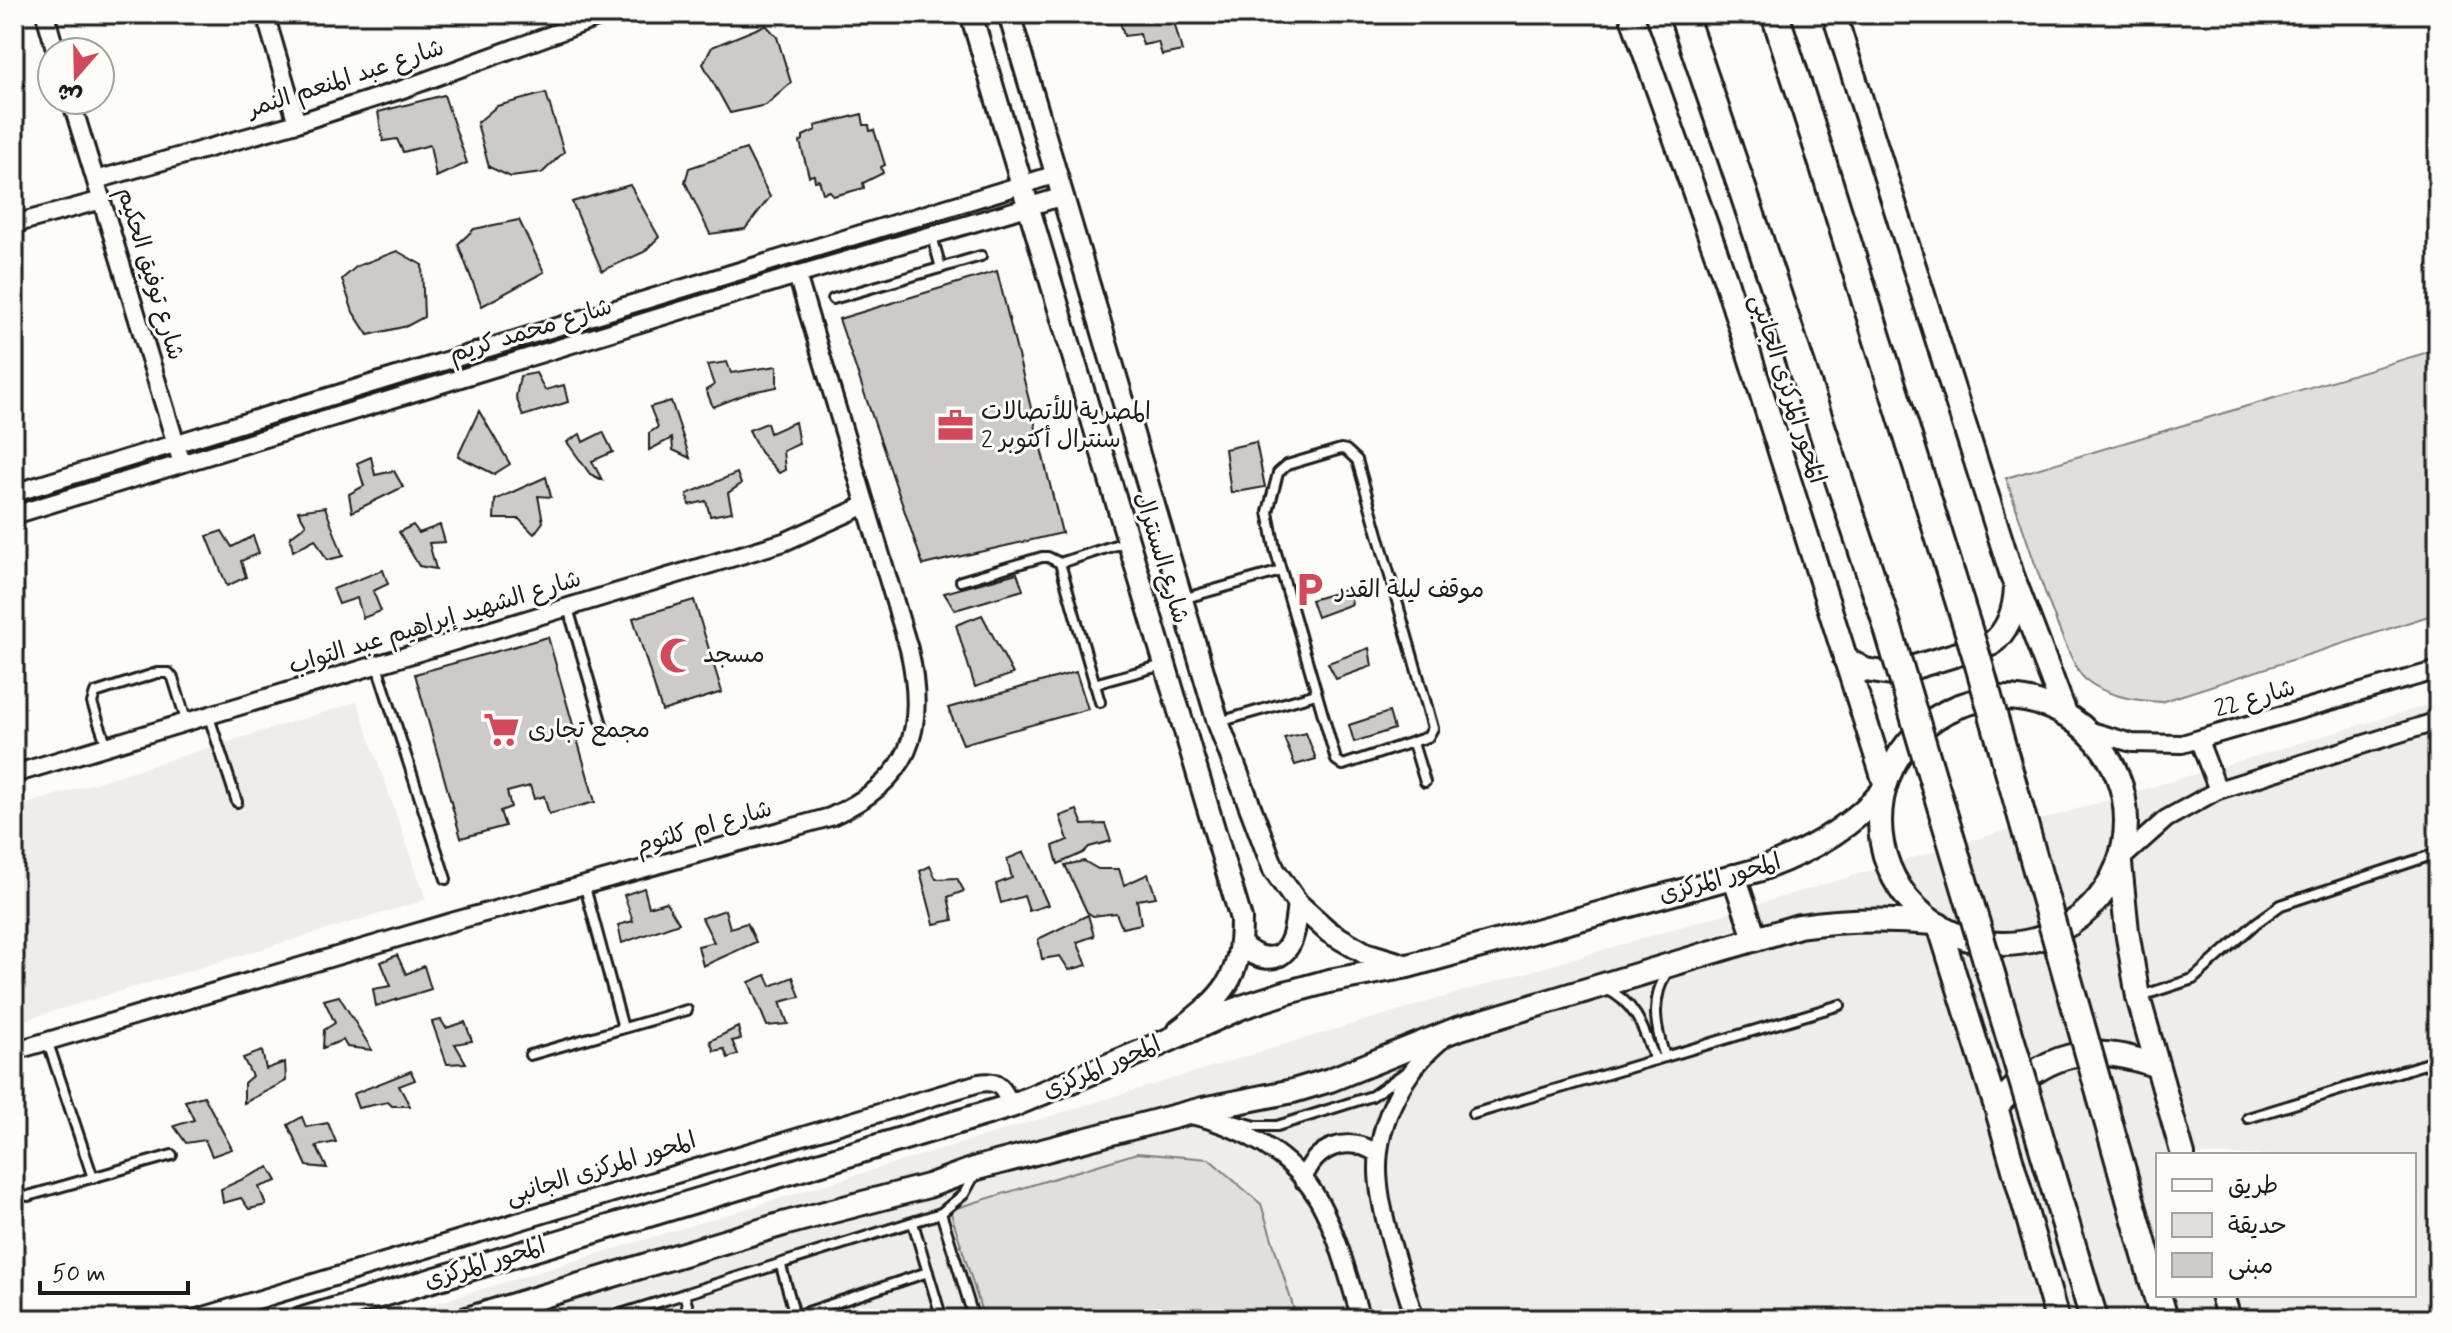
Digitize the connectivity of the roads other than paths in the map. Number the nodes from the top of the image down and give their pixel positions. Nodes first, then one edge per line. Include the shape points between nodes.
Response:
1 (45, 14) edge
2 (265, 14) edge
3 (608, 14) edge
4 (971, 14) edge
5 (1009, 14) edge
6 (1631, 14) edge
7 (1683, 14) edge
8 (1775, 14) edge
9 (1834, 14) edge
10 (51, 36) edge
11 (76, 116) edge
12 (297, 123) junction
13 (1057, 174) junction
14 (96, 180) junction
15 (1021, 185) junction
16 (1064, 196) junction
17 (102, 200) junction
18 (1028, 207) junction
19 (14, 224) edge
20 (932, 235) junction
21 (981, 256) dead end
22 (941, 268) junction
23 (797, 275) junction
24 (833, 299) dead end
25 (176, 443) junction
26 (182, 463) junction
27 (14, 493) edge
28 (866, 505) junction
29 (14, 515) edge
30 (1129, 541) junction
31 (1060, 563) junction
32 (1281, 571) junction
33 (961, 581) dead end
34 (2016, 584) junction
35 (1182, 599) junction
36 (568, 608) junction
37 (1845, 659) junction
38 (1166, 664) junction
39 (377, 666) junction
40 (2438, 670) edge
41 (1094, 684) junction
42 (1316, 694) junction
43 (1100, 702) dead end
44 (209, 717) junction
45 (1218, 722) junction
46 (2075, 722) junction
47 (187, 723) junction
48 (2436, 723) edge
49 (603, 728) dead end
50 (2199, 741) junction
51 (1413, 743) junction
52 (107, 747) junction
53 (14, 774) edge
54 (1425, 782) dead end
55 (1884, 787) junction
56 (2218, 790) junction
57 (237, 802) dead end
58 (2438, 853) edge
59 (2119, 861) junction
60 (1734, 876) junction
61 (446, 879) dead end
62 (585, 887) junction
63 (1298, 904) junction
64 (1937, 924) junction
65 (1755, 938) junction
66 (1241, 944) junction
67 (1673, 963) junction
68 (1408, 966) junction
69 (1598, 986) junction
70 (2138, 997) junction
71 (1840, 1005) dead end
72 (687, 1010) dead end
73 (623, 1028) junction
74 (1457, 1029) junction
75 (1426, 1040) junction
76 (48, 1043) junction
77 (1160, 1044) junction
78 (14, 1051) edge
79 (530, 1055) dead end
80 (1665, 1057) junction
81 (1655, 1060) junction
82 (2438, 1060) edge
83 (2157, 1066) junction
84 (1011, 1106) junction
85 (1996, 1107) junction
86 (1194, 1112) junction
87 (1473, 1114) dead end
88 (2248, 1118) dead end
89 (2182, 1153) edge
90 (1378, 1154) junction
91 (172, 1155) dead end
92 (977, 1168) junction
93 (93, 1178) junction
94 (1303, 1180) junction
95 (28, 1196) dead end
96 (941, 1213) junction
97 (913, 1223) junction
98 (781, 1266) junction
99 (928, 1272) junction
100 (2156, 1291) edge
101 (684, 1294) junction
102 (2158, 1297) edge
103 (2223, 1297) edge
104 (793, 1318) edge
105 (194, 1319) edge
106 (303, 1319) edge
107 (467, 1319) edge
108 (605, 1319) edge
109 (691, 1319) edge
110 (942, 1319) edge
111 (974, 1319) edge
112 (1361, 1319) edge
113 (1415, 1319) edge
114 (2057, 1319) edge
115 (2094, 1319) edge
116 (2164, 1319) edge
117 (2229, 1319) edge

1 - 10 street
2 - 12 street
3 - 12 street, شارع عبد المنعم النمر
4 - 15 street, شارع السنترال
5 - 13 street, شارع السنترال
6 - 37 main road, المحور المركزى الجانبى via 1725,278
7 - 115 highway, bridge via 1884,615
8 - 100 highway, bridge via 1977,658
9 - 34 main road
11 - 14 street, شارع توفيق الحكيم
12 - 14 street, شارع عبد المنعم النمر
13 - 15 street, شارع محمد كريم
13 - 16 street, شارع السنترال
14 - 17 street, شارع توفيق الحكيم
15 - 18 street, شارع السنترال
15 - 25 street, شارع محمد كريم
16 - 18 street, شارع محمد كريم
16 - 35 street, شارع السنترال
17 - 19 street
17 - 25 street, شارع توفيق الحكيم
18 - 20 street, شارع محمد كريم
18 - 30 street, شارع السنترال
20 - 22 lane
20 - 23 street, شارع محمد كريم
21 - 22 lane
22 - 24 lane
23 - 26 street, شارع محمد كريم
23 - 28 street, شارع ام كلثوم
25 - 26 street, شارع توفيق الحكيم
25 - 27 street, شارع محمد كريم
26 - 29 street, شارع محمد كريم
28 - 36 street, شارع الشهيد إبراهيم عبد التواب via 784,542
28 - 62 street, شارع ام كلثوم via 917,684 917,719 907,753 887,782 859,804 830,817
30 - 31 lane
30 - 38 street, شارع السنترال
31 - 33 lane via 1042,557
31 - 41 lane
32 - 35 lane
32 - 42 lane
32 - 51 lane via 1268,512 1278,473 1287,465 1346,450 1357,460 1433,728 1428,737
34 - 37 main road via 2008,624 1991,644 1891,674 1865,670
34 - 46 main road
35 - 45 street, شارع السنترال
36 - 39 street, شارع الشهيد إبراهيم عبد التواب
36 - 49 lane
37 - 55 main road, المحور المركزى الجانبى
38 - 41 lane
38 - 66 street, شارع السنترال via 1233,888
39 - 44 street, شارع الشهيد إبراهيم عبد التواب
39 - 61 lane
40 - 50 street, شارع 22
41 - 43 lane
42 - 45 lane
42 - 51 lane via 1339,764
44 - 47 street, شارع الشهيد إبراهيم عبد التواب
44 - 57 lane
45 - 63 street, شارع السنترال via 1274,870
46 - 50 street, شارع 22 via 2116,740 2149,745
46 - 55 main road via 2036,703 2003,698 1959,706 1921,729 1894,763
46 - 59 main road via 2110,760 2121,788 2126,818
47 - 52 street, شارع الشهيد إبراهيم عبد التواب
47 - 52 lane via 169,673 100,690 92,697
48 - 56 street
50 - 56 street
51 - 54 lane
52 - 53 street, شارع الشهيد إبراهيم عبد التواب
55 - 60 main road, المحور المركزى via 1868,809 1826,839 1782,862
55 - 64 main road via 1880,833 1888,864 1903,893
56 - 59 street via 2166,819
58 - 70 lane via 2281,905 2193,979
59 - 64 main road via 2087,911 2035,939 1995,943
59 - 70 main road
60 - 65 main road
60 - 68 main road, المحور المركزى
62 - 73 lane
62 - 76 street, شارع ام كلثوم
63 - 66 street via 1292,940 1276,957 1261,958
63 - 68 street, شارع السنترال via 1347,944
64 - 65 main road, المحور المركزى via 1844,919
64 - 85 main road
65 - 67 main road, المحور المركزى
66 - 77 street, شارع السنترال via 1214,1003
67 - 69 main road, المحور المركزى
67 - 80 lane via 1656,1003
68 - 77 main road, المحور المركزى via 1285,993
69 - 74 main road, المحور المركزى
69 - 81 lane via 1632,1007
70 - 83 main road
71 - 80 lane
72 - 73 lane
73 - 79 lane
74 - 75 main road, المحور المركزى
74 - 90 street via 1410,1075 1389,1114
75 - 86 main road, المحور المركزى via 1318,1084
75 - 86 lane via 1410,1066 1380,1092 1277,1126
76 - 78 street, شارع ام كلثوم
76 - 93 lane
77 - 84 main road, المحور المركزى
80 - 81 lane
81 - 87 lane
82 - 88 lane
83 - 85 main road via 2129,1055 2069,1056 2016,1084
83 - 89 main road
84 - 105 street, المحور المركزى الجانبى via 1004,1088 979,1083
84 - 106 main road, المحور المركزى
85 - 114 main road
86 - 92 main road, المحور المركزى
86 - 94 street via 1243,1133
90 - 94 street via 1359,1144 1338,1144 1312,1161
90 - 113 street via 1380,1193
91 - 93 lane
92 - 96 lane via 964,1194
92 - 107 main road, المحور المركزى
93 - 95 lane
94 - 112 street via 1319,1201
96 - 97 lane
96 - 111 lane
97 - 98 lane
97 - 99 lane
98 - 101 lane
98 - 104 lane
99 - 104 lane
99 - 110 lane
101 - 108 lane
101 - 109 lane
102 - 116 highway, bridge
103 - 117 main road

